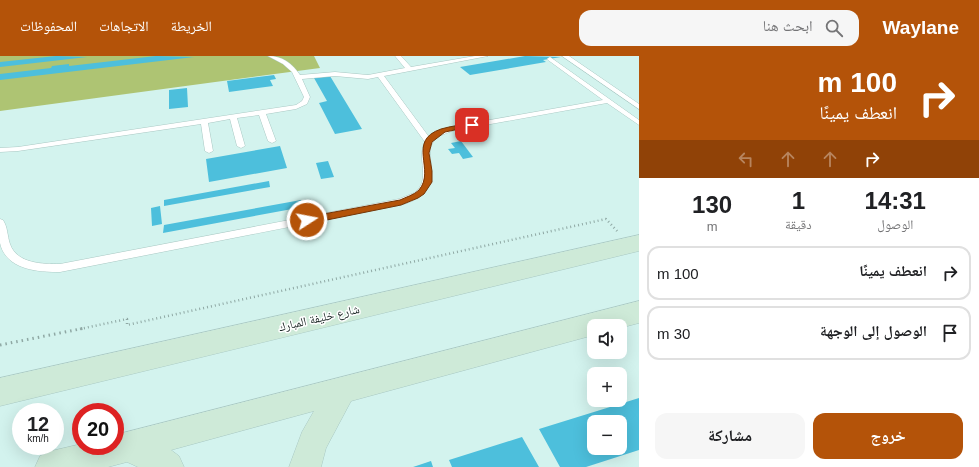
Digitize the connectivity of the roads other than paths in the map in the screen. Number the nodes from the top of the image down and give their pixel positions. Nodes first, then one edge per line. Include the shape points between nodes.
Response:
1 (271, 56) edge
2 (398, 56) edge
3 (485, 56) edge
4 (565, 56) edge
5 (550, 59) dead end
6 (583, 69) junction
7 (410, 70) junction
8 (568, 72) junction
9 (380, 75) junction
10 (299, 77) junction
11 (608, 101) junction
12 (639, 107) edge
13 (262, 112) junction
14 (233, 117) junction
15 (204, 121) junction
16 (639, 123) edge
17 (428, 141) junction
18 (272, 142) dead end
19 (242, 146) dead end
20 (0, 150) edge
21 (209, 151) dead end
22 (0, 222) edge
23 (635, 244) edge
24 (639, 312) edge
25 (341, 391) junction
26 (0, 392) edge
27 (129, 446) junction
28 (51, 467) edge
29 (168, 467) edge
30 (305, 467) edge

1 - 10 lane via 290,66
2 - 7 lane
3 - 7 lane
4 - 6 lane
5 - 8 lane
6 - 8 lane
6 - 12 lane
7 - 9 lane
8 - 11 lane
9 - 10 lane via 364,77 335,74
9 - 17 lane
10 - 13 lane via 307,96 305,103 296,107
11 - 16 lane
11 - 17 lane via 450,128 437,133
13 - 14 lane
13 - 18 lane
14 - 15 lane
14 - 19 lane
15 - 20 lane
15 - 21 lane
17 - 22 lane via 425,153 428,182 421,192 409,200 73,266 42,268 18,260 7,247
23 - 26 main road, شارع خليفة المبارك
24 - 25 main road
25 - 27 main road
25 - 30 main road via 313,443
27 - 28 main road
27 - 29 main road

